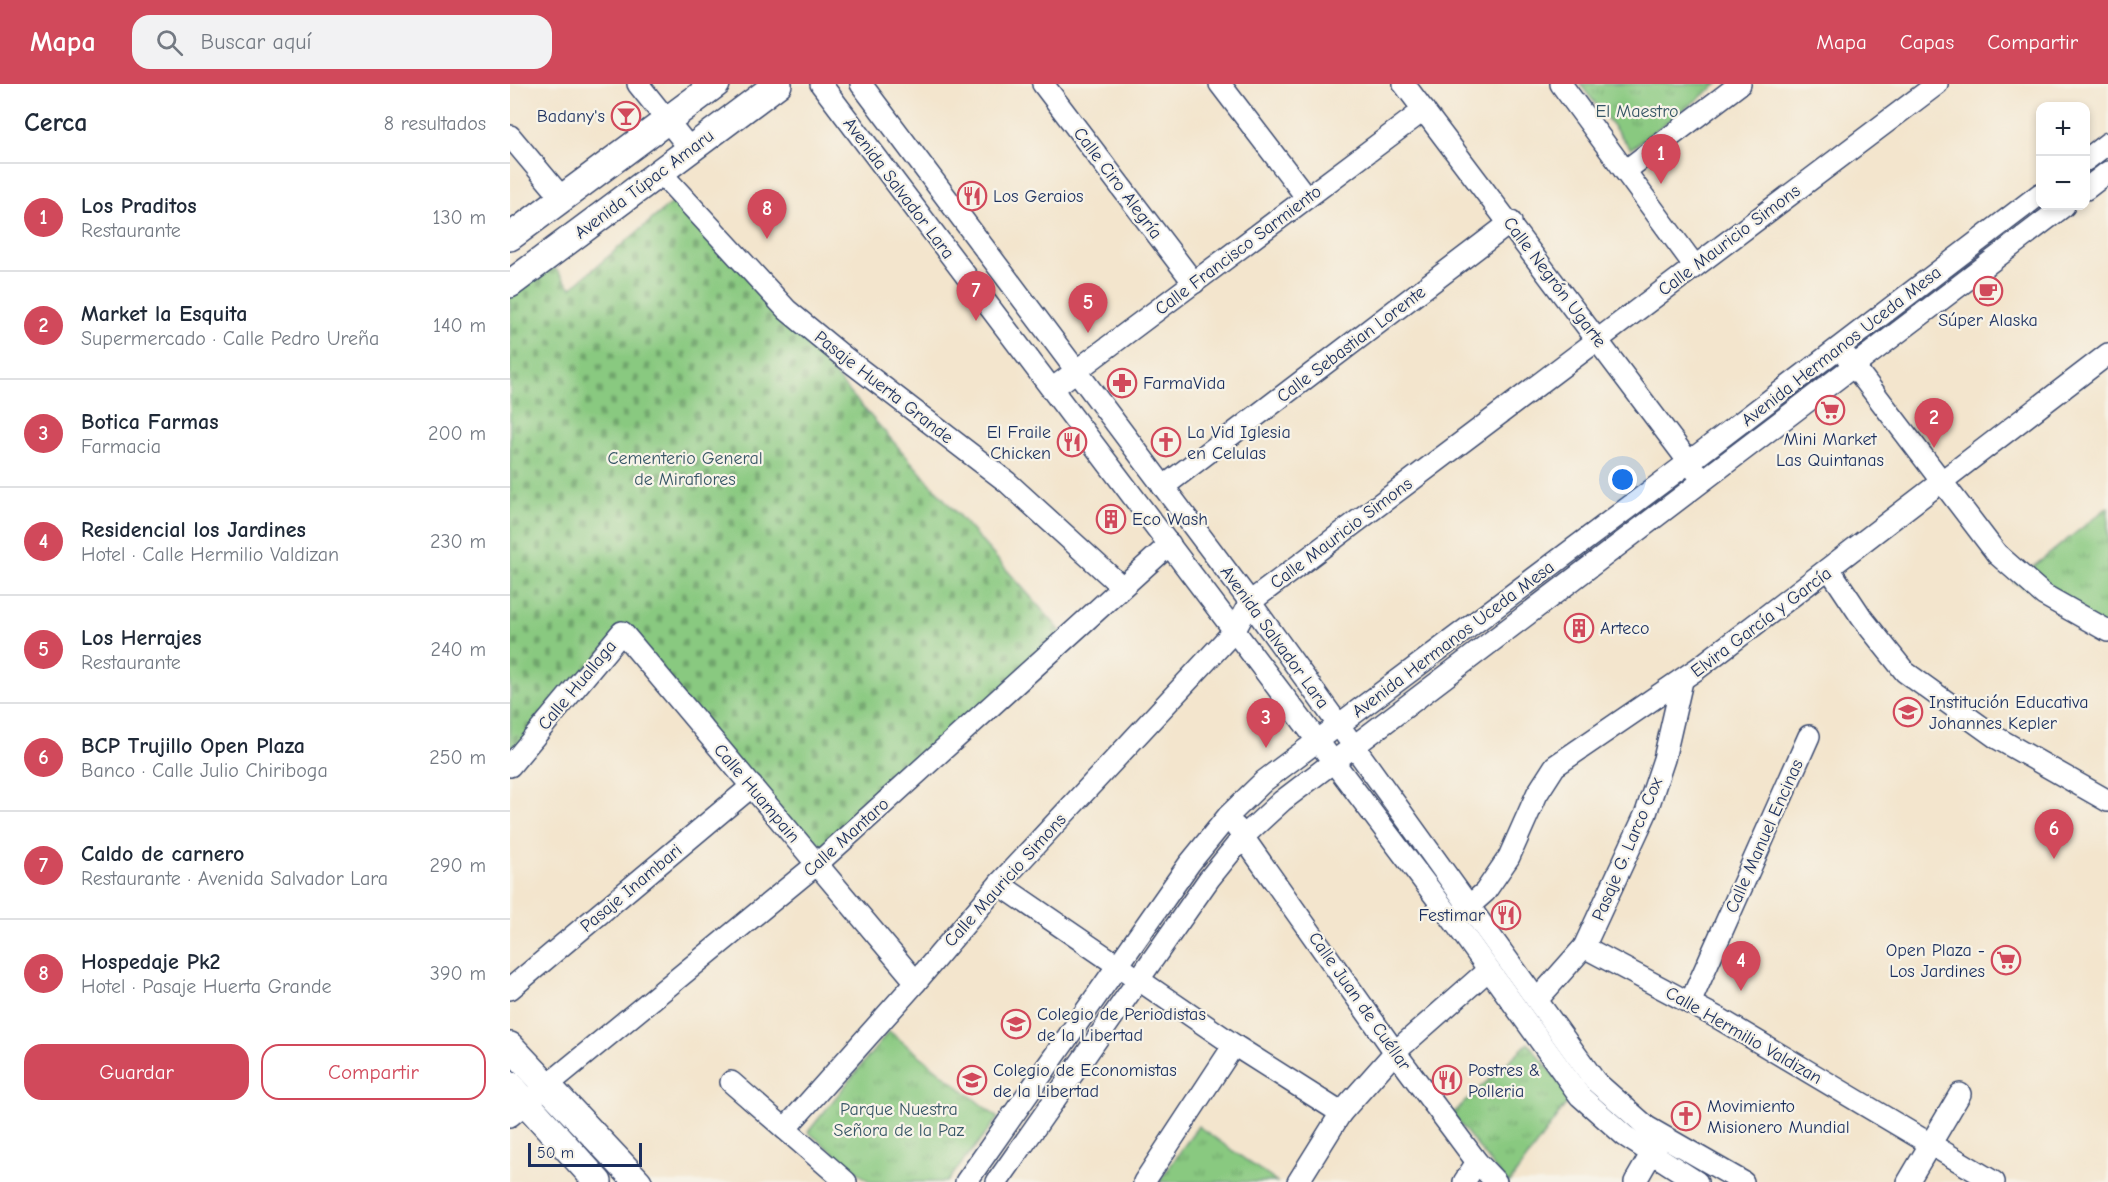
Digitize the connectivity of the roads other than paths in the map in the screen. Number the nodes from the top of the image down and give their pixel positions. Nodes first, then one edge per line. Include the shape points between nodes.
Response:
1 (638, 84) edge
2 (716, 84) edge
3 (778, 84) edge
4 (821, 84) edge
5 (861, 84) edge
6 (1043, 84) edge
7 (1220, 84) edge
8 (1404, 84) edge
9 (1560, 84) edge
10 (1740, 84) edge
11 (1937, 84) edge
12 (1424, 110) junction
13 (668, 120) junction
14 (510, 136) edge
15 (2108, 143) edge
16 (690, 149) junction
17 (2090, 156) edge
18 (1625, 171) junction
19 (2108, 172) edge
20 (661, 173) junction
21 (2090, 185) edge
22 (942, 192) junction
23 (2036, 197) edge
24 (562, 198) junction
25 (1307, 198) junction
26 (2059, 210) edge
27 (917, 213) junction
28 (1511, 222) junction
29 (510, 237) edge
30 (1694, 265) junction
31 (1194, 283) junction
32 (510, 284) edge
33 (1599, 340) junction
34 (1839, 346) junction
35 (2108, 354) edge
36 (1854, 367) junction
37 (1077, 371) junction
38 (1052, 389) junction
39 (1689, 462) junction
40 (1941, 480) junction
41 (1703, 481) junction
42 (1163, 487) junction
43 (1170, 544) junction
44 (1830, 570) junction
45 (1121, 586) junction
46 (1250, 602) junction
47 (1486, 615) junction
48 (1235, 630) junction
49 (2108, 631) edge
50 (622, 632) joint
51 (1501, 635) junction
52 (1682, 681) junction
53 (1340, 724) junction
54 (1809, 736) dead end
55 (1318, 742) junction
56 (1355, 746) junction
57 (1333, 763) junction
58 (510, 766) edge
59 (752, 786) junction
60 (2108, 801) edge
61 (1228, 816) junction
62 (1243, 837) junction
63 (817, 864) junction
64 (999, 884) junction
65 (1470, 905) junction
66 (1453, 920) junction
67 (1584, 947) junction
68 (1118, 965) junction
69 (1487, 971) junction
70 (1138, 978) junction
71 (916, 982) junction
72 (510, 989) edge
73 (1537, 1000) junction
74 (1690, 1003) junction
75 (1234, 1045) junction
76 (510, 1046) edge
77 (1395, 1052) junction
78 (731, 1082) dead end
79 (1960, 1094) dead end
80 (523, 1097) edge
81 (1341, 1113) junction
82 (785, 1129) junction
83 (1930, 1145) junction
84 (1657, 1146) junction
85 (1477, 1162) junction
86 (598, 1182) edge
87 (638, 1182) edge
88 (846, 1182) edge
89 (966, 1182) edge
90 (997, 1182) edge
91 (1144, 1182) edge
92 (1298, 1182) edge
93 (1464, 1182) edge
94 (1496, 1182) edge
95 (1635, 1182) edge
96 (1697, 1182) edge
97 (1743, 1182) edge
98 (1908, 1182) edge
99 (1994, 1182) edge

1 - 13 street
2 - 13 main road, Avenida Túpac Amaru
3 - 16 main road, Avenida Túpac Amaru
4 - 27 street, Avenida Salvador Lara
5 - 22 street, Avenida Salvador Lara
6 - 31 street, Calle Ciro Alegría
7 - 25 street
8 - 12 street, Calle Negrón Ugarte
9 - 18 street
10 - 18 street
11 - 30 street, Calle Mauricio Simons
12 - 25 street, Calle Francisco Sarmiento
12 - 28 street, Calle Negrón Ugarte
13 - 16 street
13 - 24 main road, Avenida Túpac Amaru
14 - 24 street
15 - 17 street
16 - 20 main road, Avenida Túpac Amaru
18 - 30 street
19 - 21 street
20 - 32 main road, Avenida Túpac Amaru
20 - 45 street, Pasaje Huerta Grande via 787,310 1007,482
22 - 27 street
22 - 37 street, Avenida Salvador Lara
23 - 34 street, Avenida Hermanos Uceda Mesa
24 - 29 main road, Avenida Túpac Amaru
25 - 31 street, Calle Francisco Sarmiento
26 - 36 street, Avenida Hermanos Uceda Mesa
27 - 38 street, Avenida Salvador Lara
28 - 33 street, Calle Negrón Ugarte
28 - 42 street, Calle Sebastian Lorente
30 - 33 street, Calle Mauricio Simons
31 - 37 street, Calle Francisco Sarmiento
33 - 39 street, Calle Negrón Ugarte
33 - 46 street, Calle Mauricio Simons
34 - 36 street
34 - 39 street, Avenida Hermanos Uceda Mesa
35 - 40 street, Elvira García y García
36 - 40 street
36 - 41 street, Avenida Hermanos Uceda Mesa
37 - 38 street, Calle Francisco Sarmiento
37 - 42 street, Avenida Salvador Lara
38 - 43 street, Avenida Salvador Lara
39 - 41 street, Calle Negrón Ugarte
39 - 47 street, Avenida Hermanos Uceda Mesa
40 - 44 street, Elvira García y García
40 - 49 street via 1997,554 2044,595
41 - 51 street, Avenida Hermanos Uceda Mesa
42 - 46 street, Avenida Salvador Lara
43 - 45 street, Calle Mantaro
43 - 48 street, Avenida Salvador Lara
44 - 52 street, Elvira García y García
44 - 60 street via 1905,672 1997,738
45 - 63 street, Calle Mantaro
46 - 48 street, Calle Mauricio Simons
46 - 53 street, Avenida Salvador Lara
47 - 51 street
47 - 53 street, Avenida Hermanos Uceda Mesa
48 - 55 street, Avenida Salvador Lara
48 - 64 street, Calle Mauricio Simons
50 - 58 street, Calle Huallaga
50 - 59 street, Calle Huampain
51 - 56 street, Avenida Hermanos Uceda Mesa
52 - 65 street, Elvira García y García via 1556,766 1537,794 1509,857 1485,892
52 - 67 street, Pasaje G. Larco Cox via 1664,759 1646,813
53 - 55 street, Avenida Hermanos Uceda Mesa
53 - 56 street, Avenida Salvador Lara
54 - 74 street, Calle Manuel Encinas
55 - 57 street, Avenida Salvador Lara
55 - 61 street, Avenida Hermanos Uceda Mesa via 1264,781
56 - 57 street, Avenida Hermanos Uceda Mesa
56 - 65 street, Avenida Salvador Lara
57 - 62 street, Avenida Hermanos Uceda Mesa via 1282,801
57 - 66 street, Avenida Salvador Lara
59 - 63 street, Calle Huampain
59 - 72 street, Pasaje Inambari
61 - 62 street, Calle Juan de Cuéllar
61 - 68 street, Avenida Hermanos Uceda Mesa
62 - 70 street, Avenida Hermanos Uceda Mesa
62 - 77 street, Calle Juan de Cuéllar
63 - 71 street, Calle Huampain
63 - 80 street, Calle Mantaro
64 - 68 street
64 - 71 street, Calle Mauricio Simons
65 - 66 street, Elvira García y García
65 - 73 street, Avenida Salvador Lara
66 - 69 street, Avenida Salvador Lara
67 - 73 street, Pasaje G. Larco Cox
67 - 74 street, Calle Hermilio Valdizan
68 - 70 street
68 - 89 street, Avenida Hermanos Uceda Mesa
69 - 77 street
69 - 84 street, Avenida Salvador Lara via 1581,1096 1625,1136
70 - 75 street
70 - 90 street, Avenida Hermanos Uceda Mesa
71 - 82 street, Calle Mauricio Simons
73 - 84 street, Avenida Salvador Lara via 1595,1081
74 - 83 street, Calle Hermilio Valdizan
75 - 81 street
75 - 91 street
76 - 80 main road
77 - 81 street
77 - 85 street, Calle Juan de Cuéllar
78 - 82 street
79 - 83 street
80 - 86 main road
80 - 87 main road
81 - 92 street
82 - 88 street
83 - 98 street
83 - 99 street, Calle Hermilio Valdizan
84 - 95 street
84 - 96 street, Avenida Salvador Lara
84 - 97 street, Avenida Salvador Lara
85 - 93 street
85 - 94 street, Calle Juan de Cuéllar

